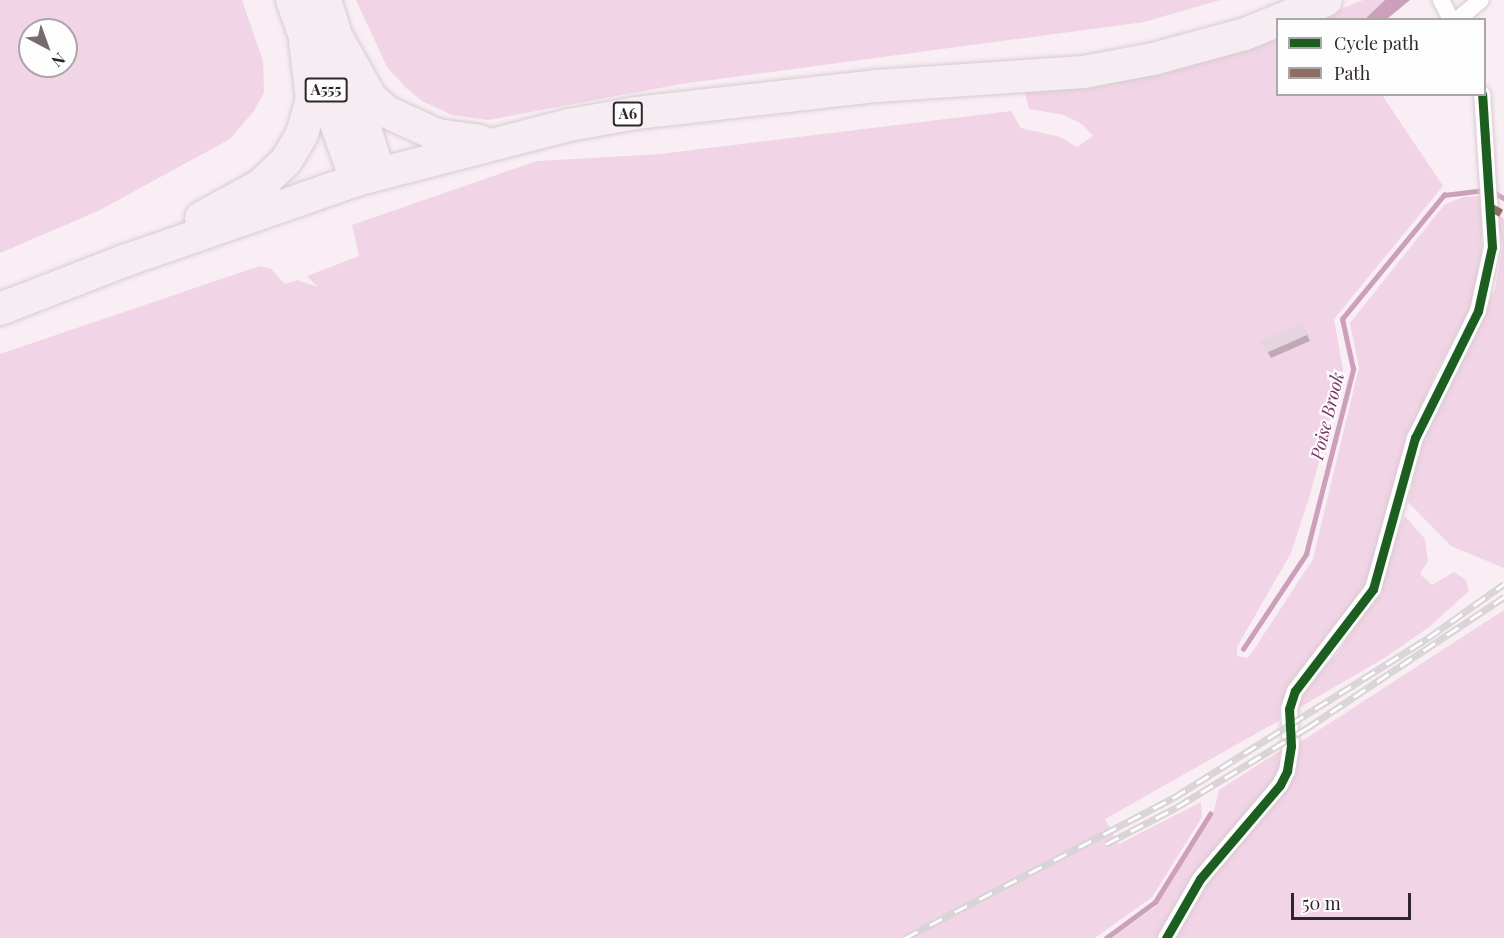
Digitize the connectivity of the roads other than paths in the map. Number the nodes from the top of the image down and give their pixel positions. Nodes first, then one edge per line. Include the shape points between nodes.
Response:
1 (292, 0) edge
2 (325, 0) edge
3 (1326, 0) edge
4 (1441, 0) edge
5 (1481, 0) edge
6 (1284, 18) edge
7 (1449, 18) edge
8 (1459, 18) edge
9 (1276, 21) edge
10 (305, 40) junction
11 (339, 41) junction
12 (1482, 96) edge
13 (492, 143) junction
14 (367, 177) junction
15 (124, 261) junction
16 (0, 309) edge
17 (1166, 938) edge

1 - 10 highway, A555
2 - 11 highway, A555
3 - 6 highway, A6
4 - 7 street
5 - 8 street
9 - 13 highway, A6 via 1245,34 1164,56 1084,72 877,86 657,110
10 - 14 highway, A555
10 - 15 highway via 312,100 302,134 286,161 261,186
11 - 13 highway via 371,98 387,112 437,135
11 - 14 highway, A555
12 - 17 street via 1491,259 1478,311 1415,438 1373,588 1295,691 1289,709 1291,746 1287,771 1280,785 1200,879
13 - 14 highway, A6
14 - 15 highway, A6
15 - 16 highway, A6

